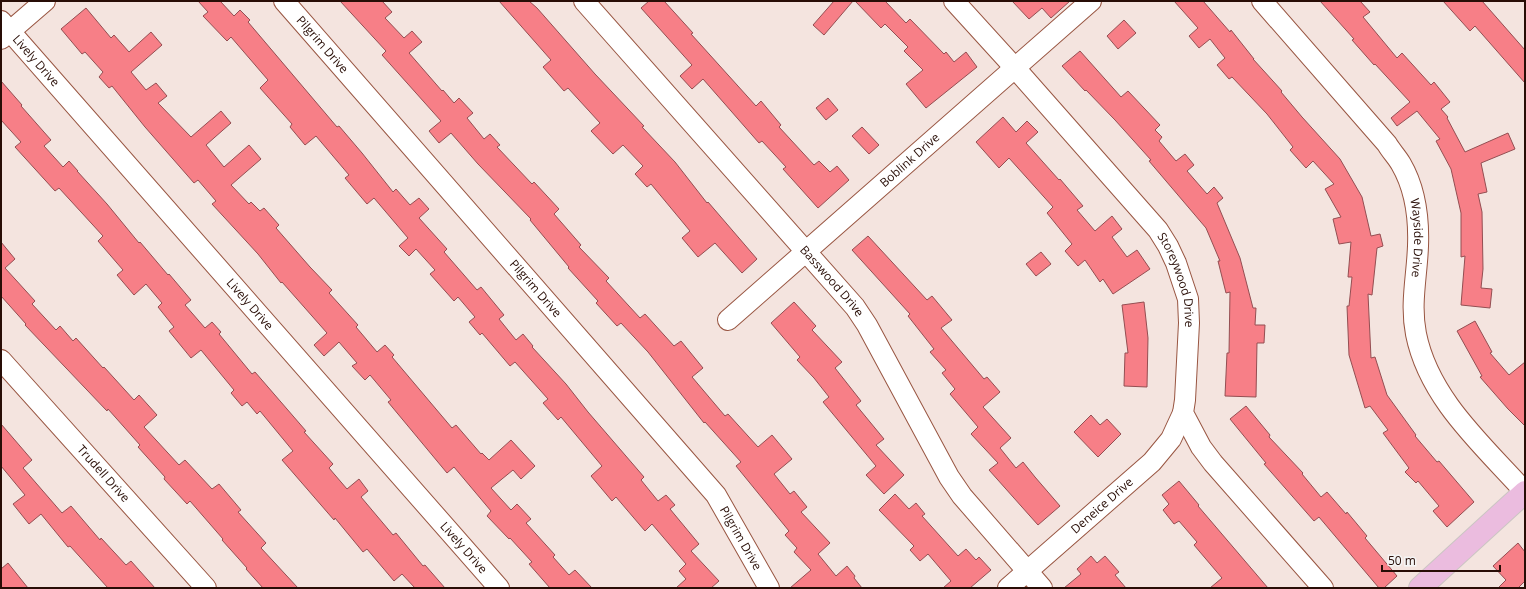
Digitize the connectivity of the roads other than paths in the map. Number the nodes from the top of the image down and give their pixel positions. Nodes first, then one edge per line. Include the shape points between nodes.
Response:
1 (45, 1) edge
2 (284, 1) edge
3 (584, 1) edge
4 (954, 1) edge
5 (1092, 1) edge
6 (1262, 1) edge
7 (4, 30) edge
8 (1016, 68) junction
9 (805, 252) junction
10 (728, 320) dead end
11 (1, 360) edge
12 (1182, 413) junction
13 (1525, 492) edge
14 (1027, 571) junction
15 (206, 588) edge
16 (499, 588) edge
17 (769, 588) edge
18 (1008, 588) edge
19 (1042, 588) edge
20 (1323, 588) edge
21 (1420, 588) edge

1 - 7 street
2 - 17 street, Pilgrim Drive via 716,495
3 - 9 street, Basswood Drive
4 - 8 street, Storeywood Drive
5 - 8 street, Boblink Drive
6 - 13 street, Wayside Drive via 1387,144 1408,178 1416,204 1418,246 1413,316 1421,353 1447,403
7 - 16 street, Lively Drive
8 - 9 street, Boblink Drive
8 - 12 street, Storeywood Drive via 1158,230 1176,263 1188,299 1189,324
9 - 10 street, Boblink Drive
9 - 14 street, Basswood Drive via 855,307 867,325 949,477 962,496
11 - 15 street, Trudell Drive
12 - 14 street, Deneice Drive via 1172,439 1152,462
12 - 20 street via 1213,463
13 - 21 main road
14 - 18 street, Deneice Drive
14 - 19 street, Basswood Drive

